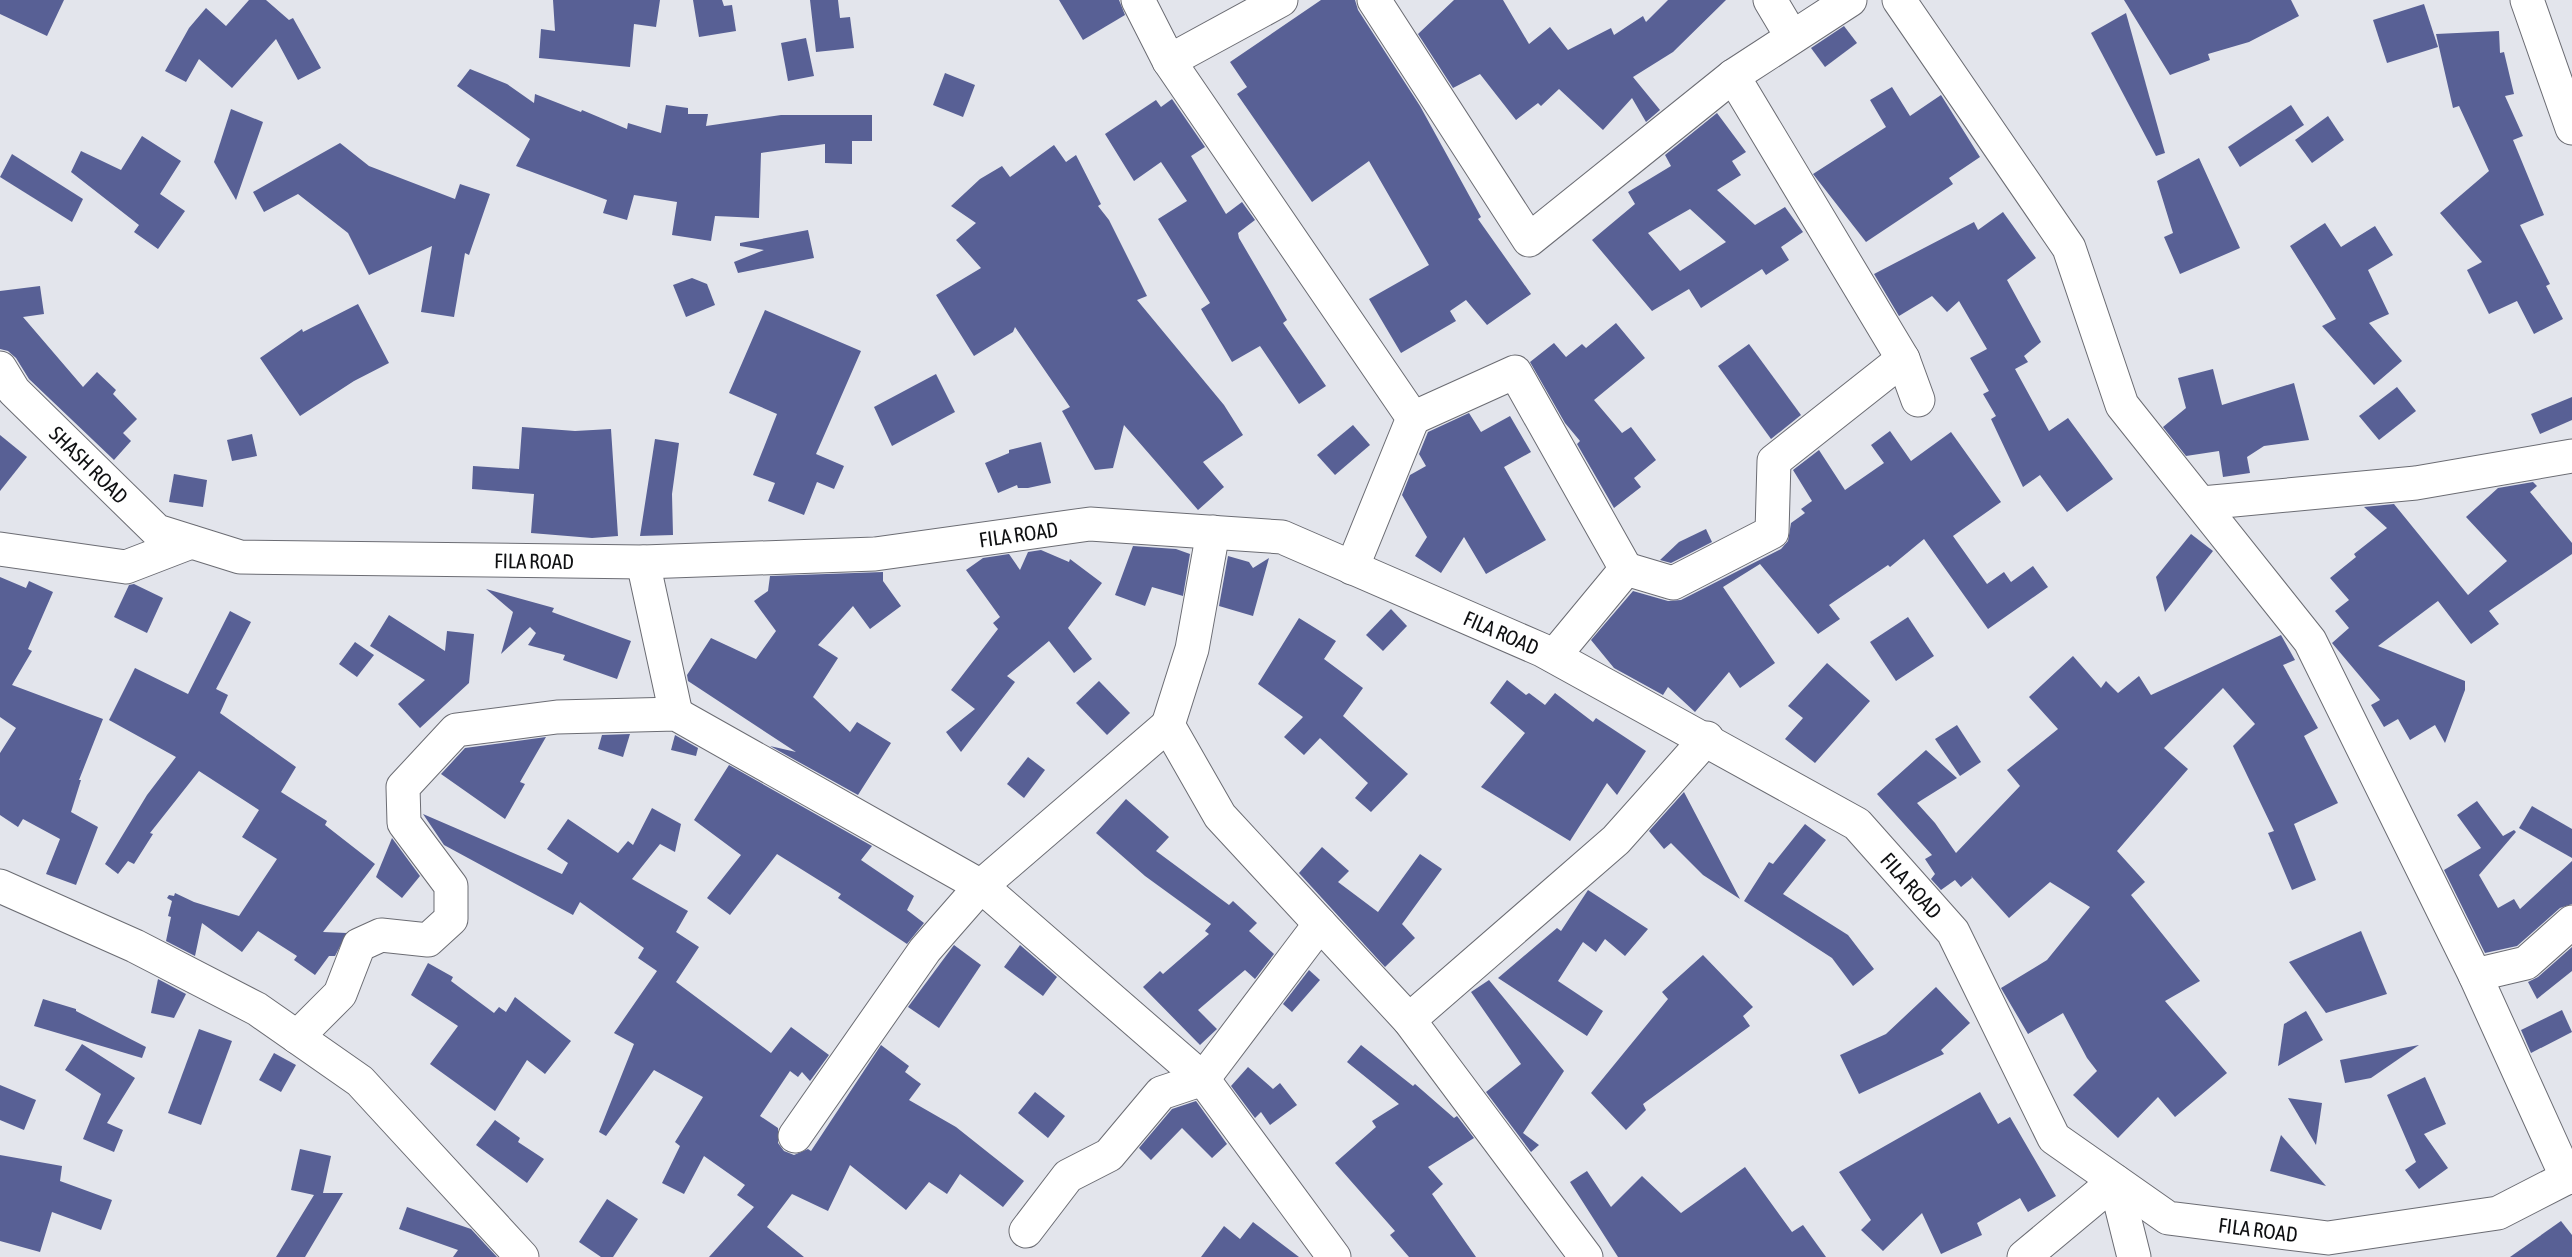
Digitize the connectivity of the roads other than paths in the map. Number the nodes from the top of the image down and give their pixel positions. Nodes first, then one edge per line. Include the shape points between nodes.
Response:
1 (1138, 0) edge
2 (1281, 0) edge
3 (1374, 0) edge
4 (1770, 0) edge
5 (1850, 0) edge
6 (1899, 0) edge
7 (2527, 0) edge
8 (1792, 37) junction
9 (1169, 61) junction
10 (1733, 76) junction
11 (2572, 128) edge
12 (1903, 359) junction
13 (0, 368) edge
14 (1918, 400) dead end
15 (1413, 418) junction
16 (2572, 456) edge
17 (2202, 503) junction
18 (1213, 532) junction
19 (191, 542) junction
20 (0, 549) edge
21 (643, 562) junction
22 (1352, 568) junction
23 (1626, 569) junction
24 (1554, 656) junction
25 (676, 714) junction
26 (1168, 725) junction
27 (1707, 738) junction
28 (0, 886) edge
29 (981, 886) junction
30 (2572, 922) edge
31 (1320, 924) junction
32 (2475, 975) junction
33 (1408, 1020) junction
34 (297, 1037) junction
35 (1203, 1079) junction
36 (795, 1136) dead end
37 (2570, 1177) edge
38 (2115, 1180) junction
39 (1026, 1231) dead end
40 (522, 1257) edge
41 (1334, 1257) edge
42 (1586, 1257) edge
43 (2024, 1257) edge
44 (2134, 1257) edge

1 - 9 street
2 - 9 street
3 - 10 street via 1529,240
4 - 8 street
5 - 8 street
6 - 17 street via 2069,248 2122,405
7 - 11 street
8 - 10 street
9 - 15 street
10 - 12 street
12 - 14 street
12 - 23 street via 1774,461 1772,532 1673,583
13 - 19 street, SHASH ROAD via 14,391 157,531
15 - 22 street
15 - 23 street via 1515,372
16 - 17 street via 2416,483
17 - 32 street via 2310,641
18 - 21 street, FILA ROAD via 1090,524 875,554
18 - 22 street, FILA ROAD via 1282,537
18 - 26 street via 1192,649
19 - 20 street via 126,567
19 - 21 street, FILA ROAD via 240,557
21 - 25 street
22 - 24 street, FILA ROAD
23 - 24 street
24 - 27 street, FILA ROAD
25 - 29 street
25 - 34 street via 557,717 456,730 403,787 404,823 451,886 451,919 428,940 381,935 358,945 340,994
26 - 29 street
26 - 31 street via 1220,816
27 - 33 street via 1616,840
27 - 38 street, FILA ROAD via 1857,824 1953,932 2054,1138
28 - 34 street via 135,946 257,1009
29 - 35 street
29 - 36 street via 925,950
30 - 32 street via 2526,963
31 - 33 street
31 - 35 street
32 - 37 street
33 - 42 street
34 - 40 street via 360,1081
35 - 39 street via 1161,1092 1109,1155 1068,1176
35 - 41 street
37 - 38 street, FILA ROAD via 2498,1213 2328,1238 2168,1218
38 - 43 street
38 - 44 street

